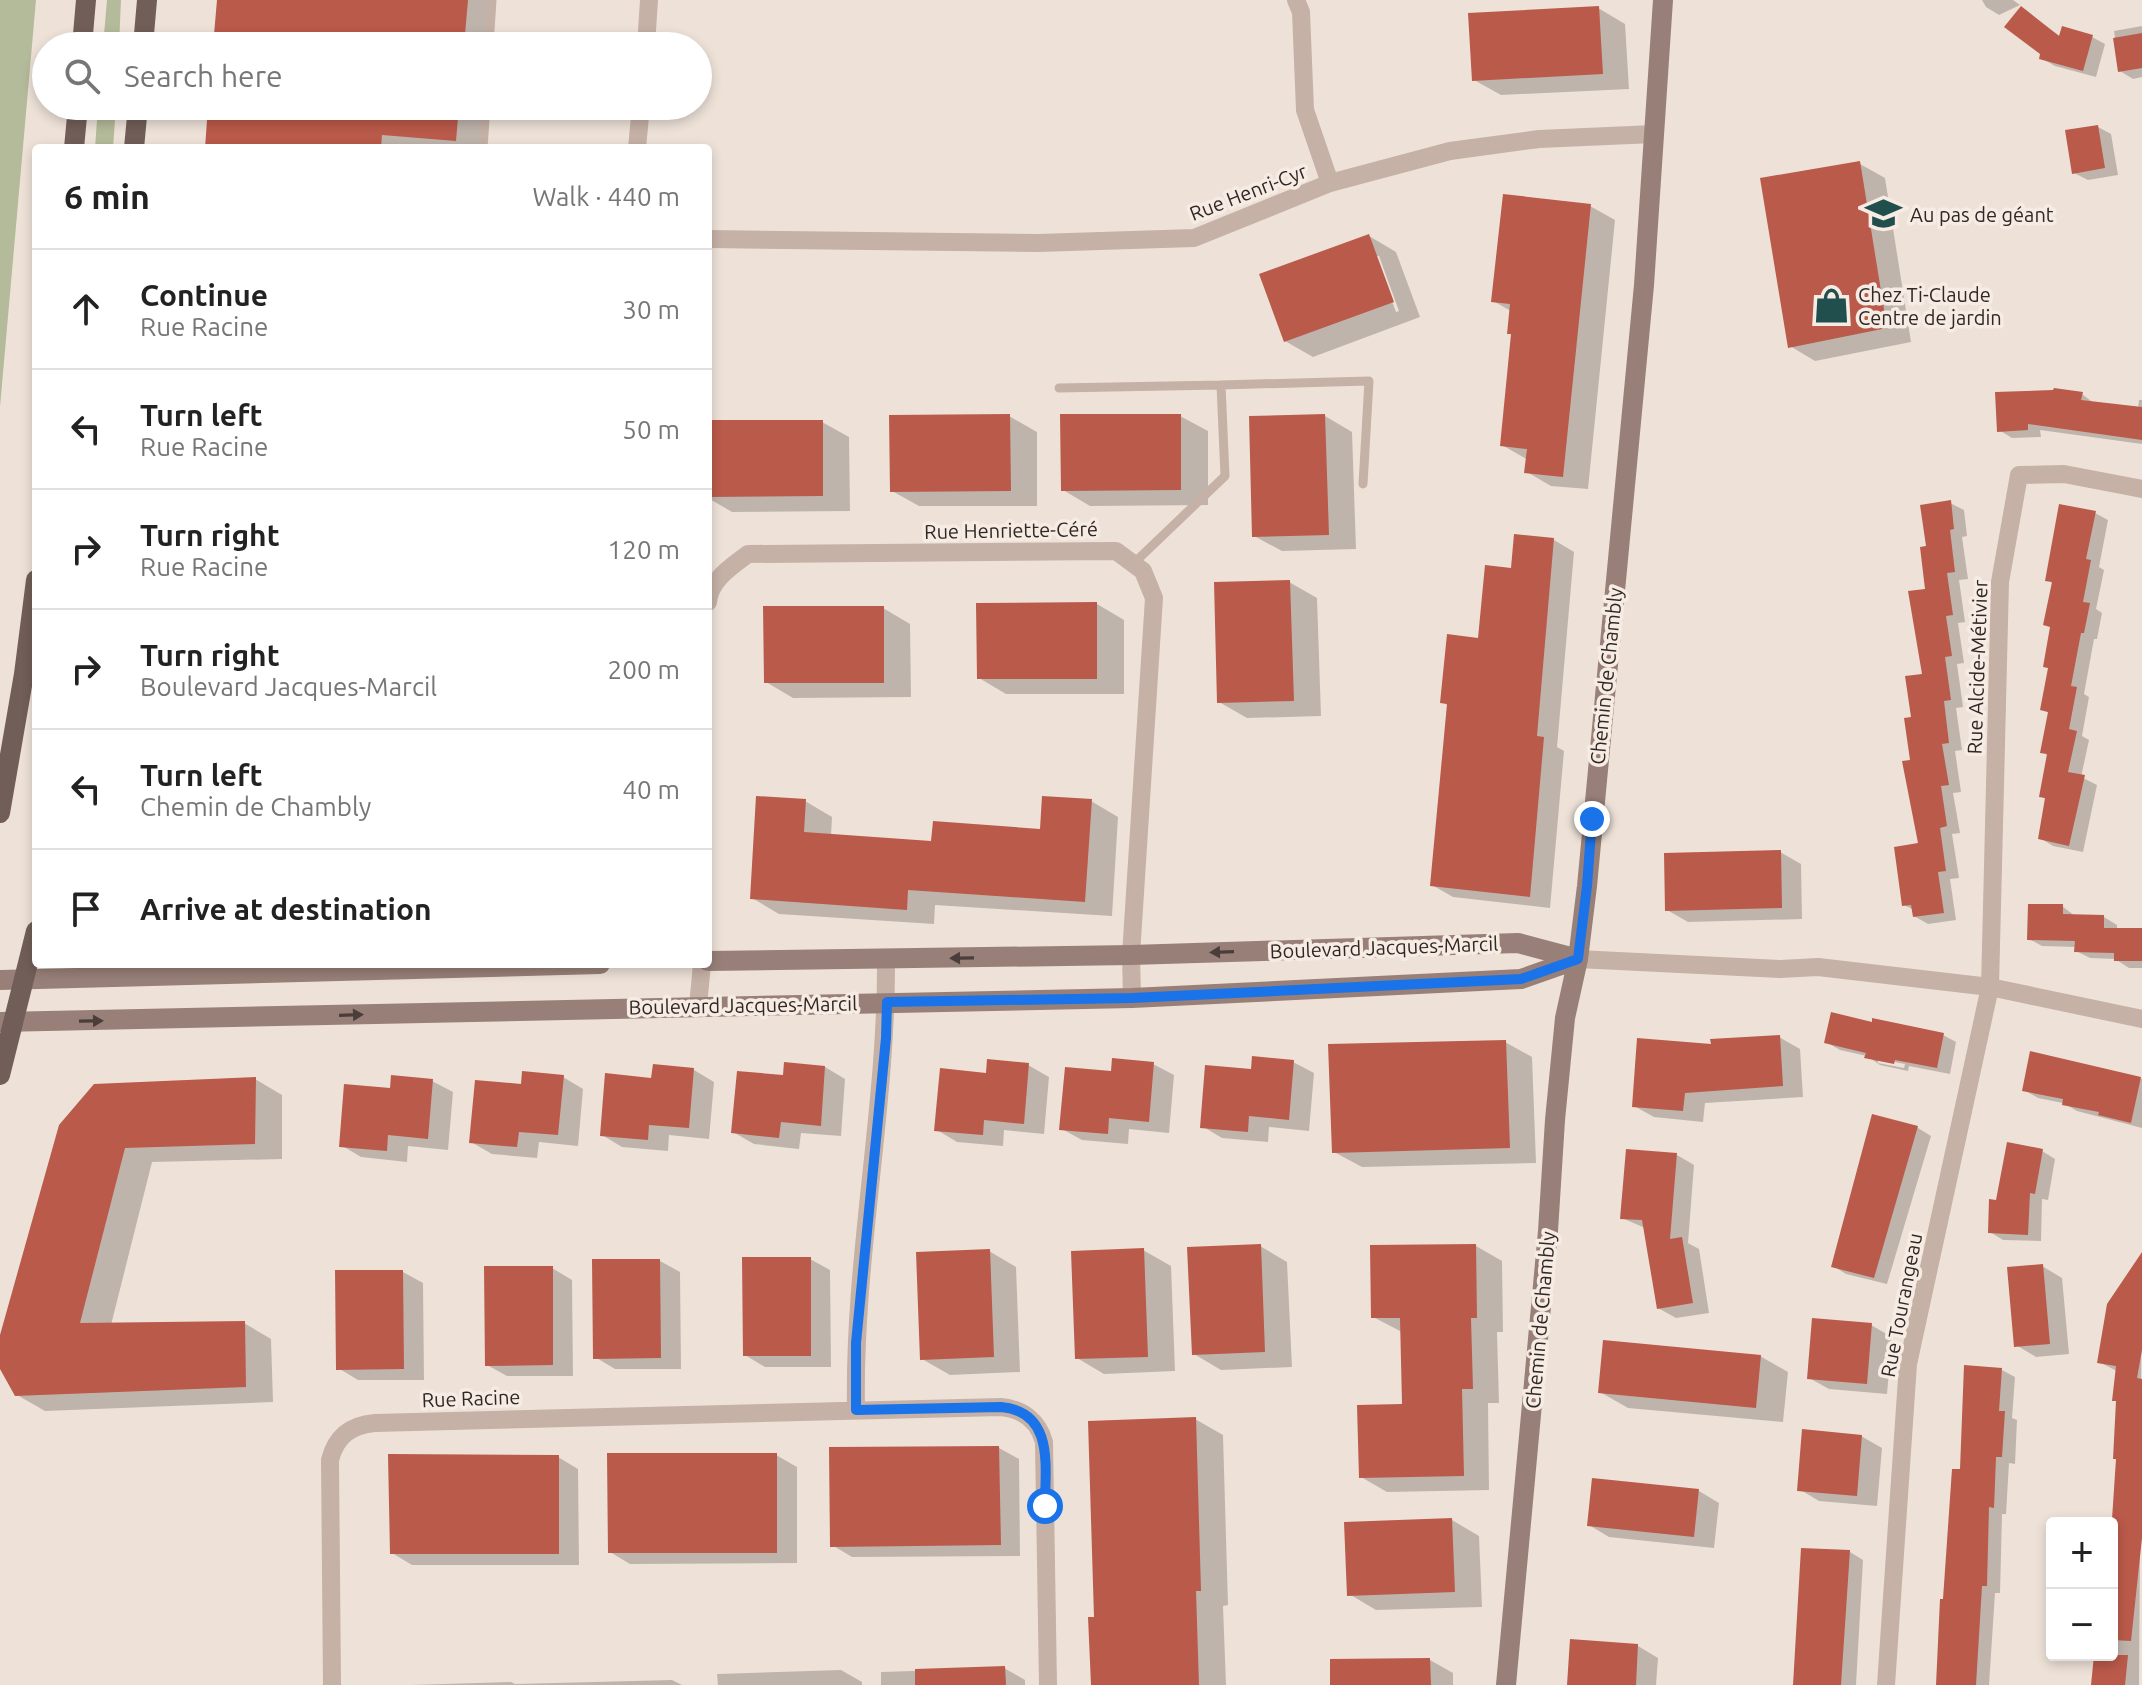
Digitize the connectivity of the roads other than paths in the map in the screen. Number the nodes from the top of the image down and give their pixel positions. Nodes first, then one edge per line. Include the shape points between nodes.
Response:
1 (86, 0) edge
2 (147, 0) edge
3 (492, 0) edge
4 (649, 0) edge
5 (1296, 0) edge
6 (1663, 0) edge
7 (83, 32) edge
8 (144, 32) edge
9 (490, 32) edge
10 (647, 32) edge
11 (77, 120) edge
12 (137, 120) edge
13 (485, 120) edge
14 (640, 120) edge
15 (1654, 134) junction
16 (74, 144) edge
17 (134, 144) edge
18 (483, 144) edge
19 (637, 144) edge
20 (1330, 183) junction
21 (712, 239) edge
22 (1221, 385) junction
23 (1059, 388) dead end
24 (1363, 484) dead end
25 (2142, 489) edge
26 (1133, 564) junction
27 (712, 590) edge
28 (32, 611) edge
29 (0, 813) edge
30 (32, 947) edge
31 (1131, 955) junction
32 (886, 959) junction
33 (1578, 959) junction
34 (712, 961) edge
35 (352, 968) edge
36 (702, 968) edge
37 (228, 970) edge
38 (0, 980) edge
39 (24, 980) junction
40 (1990, 987) junction
41 (1132, 998) junction
42 (887, 1002) junction
43 (698, 1006) junction
44 (2142, 1019) edge
45 (6, 1022) edge
46 (0, 1075) edge
47 (856, 1410) junction
48 (332, 1685) edge
49 (1048, 1685) edge
50 (1506, 1685) edge
51 (1886, 1685) edge

1 - 7 main road
2 - 8 main road
3 - 9 lane
4 - 10 street
5 - 20 street via 1301,12 1305,110
6 - 15 street, Chemin de Chambly
11 - 16 main road
12 - 17 main road
13 - 18 lane
14 - 19 street
15 - 20 street, Rue Henri-Cyr via 1539,139 1450,151
15 - 33 street, Chemin de Chambly
20 - 21 street, Rue Henri-Cyr via 1194,238 1038,243
22 - 23 lane
22 - 24 lane via 1369,381
22 - 26 lane via 1225,476
25 - 40 street, Rue Alcide-Métivier via 2064,474 2019,475 2000,582
26 - 27 street, Rue Henriette-Céré via 1116,551 748,554 725,570
26 - 31 street via 1143,571 1154,598
28 - 29 main road
30 - 39 main road
31 -> 32 street, Boulevard Jacques-Marcil
33 -> 31 street, Boulevard Jacques-Marcil via 1518,943
31 - 41 street
32 - 34 street, Boulevard Jacques-Marcil
32 - 42 street
33 - 40 street, Boulevard Jacques-Marcil via 1818,967
33 - 41 street, Boulevard Jacques-Marcil via 1521,979
33 - 50 street, Chemin de Chambly via 1565,1018
35 - 37 street
36 - 43 street
37 - 39 street
38 - 39 street
39 - 45 main road
40 - 44 street, Boulevard Jacques-Marcil
40 - 51 street, Rue Tourangeau via 1908,1364
41 - 42 street, Boulevard Jacques-Marcil
42 - 43 street, Boulevard Jacques-Marcil
42 - 47 street via 856,1343
45 -> 43 street, Boulevard Jacques-Marcil
45 - 46 main road
47 - 48 street, Rue Racine via 357,1426 339,1439 330,1460
47 - 49 street, Rue Racine via 1009,1408 1038,1428 1044,1449

